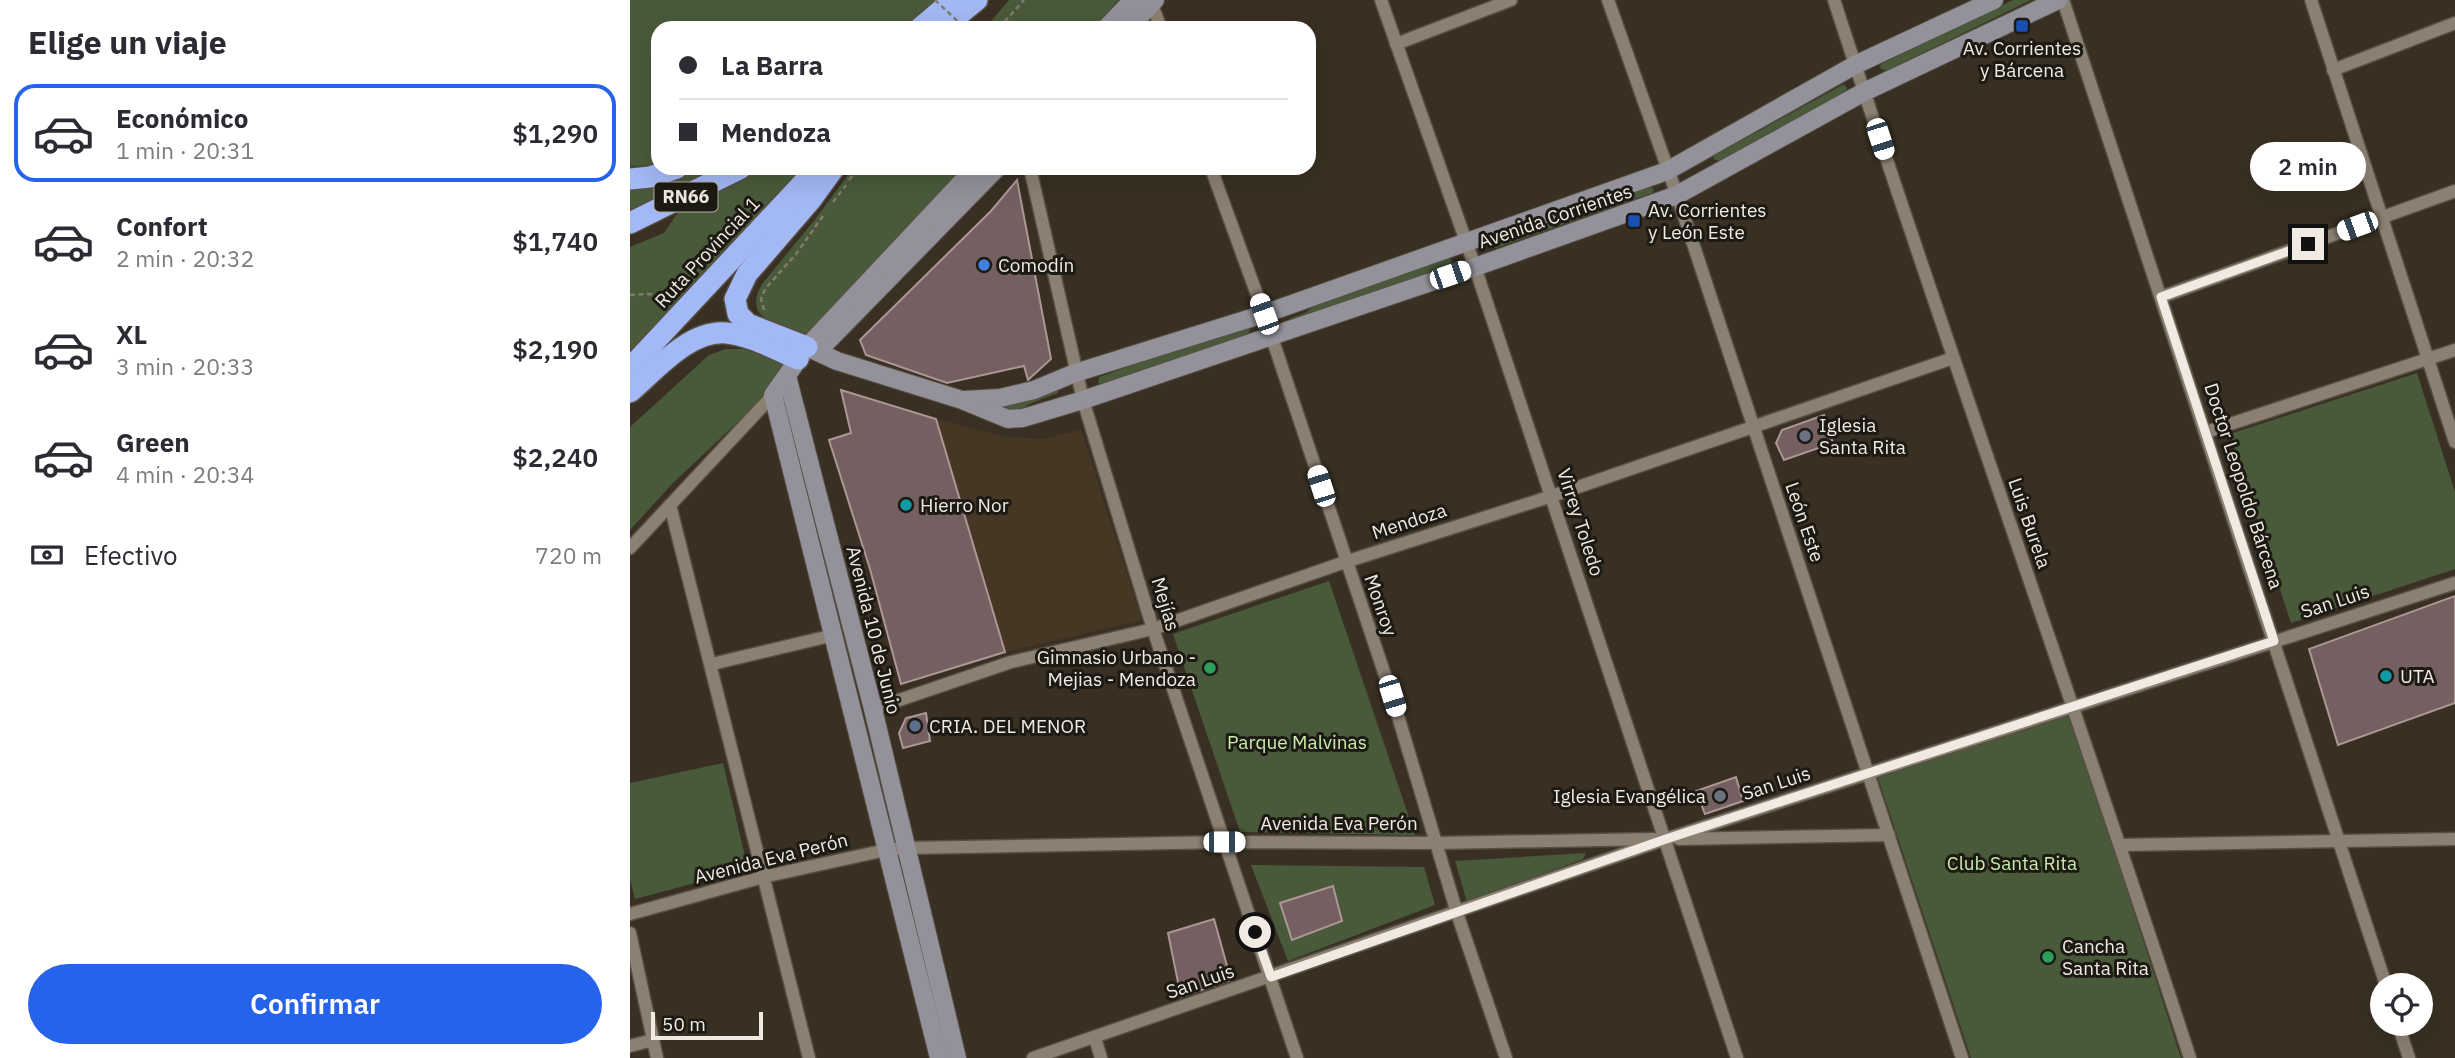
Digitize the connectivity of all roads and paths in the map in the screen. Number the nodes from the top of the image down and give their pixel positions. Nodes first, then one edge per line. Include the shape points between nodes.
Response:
1 (935, 0) edge
2 (953, 0) edge
3 (978, 0) edge
4 (1024, 0) edge
5 (1133, 0) edge
6 (1381, 0) edge
7 (1511, 0) edge
8 (1608, 0) edge
9 (1834, 0) edge
10 (1994, 0) edge
11 (2060, 0) edge
12 (2311, 0) edge
13 (1152, 1) edge
14 (928, 21) edge
15 (952, 21) edge
16 (958, 21) edge
17 (958, 21) edge
18 (1005, 21) edge
19 (1113, 21) edge
20 (1135, 21) edge
21 (1159, 21) edge
22 (2455, 23) edge
23 (1396, 44) junction
24 (1856, 65) junction
25 (2333, 70) junction
26 (1864, 92) junction
27 (1667, 171) junction
28 (656, 175) edge
29 (727, 175) edge
30 (810, 175) edge
31 (829, 175) edge
32 (854, 175) edge
33 (969, 175) edge
34 (990, 175) edge
35 (1032, 175) edge
36 (1214, 175) edge
37 (630, 179) edge
38 (2455, 191) edge
39 (1677, 195) junction
40 (2381, 218) junction
41 (630, 223) edge
42 (1465, 241) junction
43 (1475, 267) junction
44 (2161, 297) junction
45 (1264, 314) junction
46 (770, 316) dead end
47 (1271, 336) junction
48 (2455, 350) edge
49 (1953, 358) junction
50 (804, 359) junction
51 (2428, 359) junction
52 (630, 368) edge
53 (1075, 373) junction
54 (630, 392) edge
55 (773, 395) junction
56 (962, 400) junction
57 (1083, 400) junction
58 (1752, 427) junction
59 (2206, 432) junction
60 (2455, 442) edge
61 (1552, 496) junction
62 (670, 505) junction
63 (630, 548) edge
64 (1345, 562) junction
65 (2455, 583) edge
66 (1153, 629) junction
67 (834, 635) junction
68 (2274, 641) junction
69 (712, 664) junction
70 (2073, 706) junction
71 (873, 709) junction
72 (1868, 773) junction
73 (1889, 835) junction
74 (1666, 839) junction
75 (2455, 839) edge
76 (2340, 841) junction
77 (1224, 842) junction
78 (1436, 843) junction
79 (2121, 845) junction
80 (906, 848) junction
81 (886, 850) junction
82 (763, 877) junction
83 (1457, 913) junction
84 (630, 914) edge
85 (630, 933) edge
86 (2382, 973) edge
87 (1271, 977) junction
88 (2402, 1036) edge
89 (1095, 1038) junction
90 (653, 1040) junction
91 (630, 1046) edge
92 (657, 1058) edge
93 (809, 1058) edge
94 (939, 1058) edge
95 (957, 1058) edge
96 (1033, 1058) edge
97 (1101, 1058) edge
98 (1297, 1058) edge
99 (1506, 1058) edge
100 (1737, 1058) edge
101 (1962, 1058) edge
102 (2190, 1058) edge
103 (2409, 1058) edge

1 - 16 path, bridge
2 - 14 highway
3 - 15 highway
3 - 17 highway
4 - 18 path
5 - 19 street
6 - 23 street, Virrey Toledo
7 - 23 street
8 - 27 street, León Este
9 - 24 street, Luis Burela
10 - 24 street, Avenida Corrientes
11 - 26 street, Avenida Corrientes
11 - 44 street, Doctor Leopoldo Bárcena
12 - 25 street
13 - 20 street
13 - 21 street
22 - 25 street
23 - 42 street, Virrey Toledo
24 - 26 street, Luis Burela
24 - 27 street, Avenida Corrientes
25 - 40 street
26 - 39 street, Avenida Corrientes
26 - 49 street, Luis Burela
27 - 39 street, León Este
27 - 42 street, Avenida Corrientes
28 - 37 highway
29 - 41 highway, RN66
30 - 52 highway, Ruta Provincial 1
31 - 50 highway via 747,274 735,299 738,314 748,324
32 - 46 path via 765,289 761,299
33 - 50 street
34 - 50 street
35 - 53 street, Mejías
36 - 45 street, Monroy
38 - 40 street
39 - 43 street, Avenida Corrientes
39 - 58 street, León Este
40 - 44 street
40 - 51 street
42 - 43 street, Virrey Toledo
42 - 45 street, Avenida Corrientes
43 - 47 street, Avenida Corrientes
43 - 61 street, Virrey Toledo
44 - 59 street, Doctor Leopoldo Bárcena
45 - 47 street, Monroy
45 - 53 street, Avenida Corrientes
47 - 57 street, Avenida Corrientes
47 - 64 street, Monroy
48 - 51 street
49 - 58 street, Mendoza
49 - 70 street, Luis Burela
50 - 54 highway via 746,338 716,334 680,350
50 - 55 street
50 - 56 street, Avenida Corrientes via 837,361
50 - 71 street, Avenida 10 de Junio
51 - 59 street
51 - 60 street
53 - 56 street, Avenida Corrientes via 1034,390
53 - 57 street, Mejías
55 - 62 street
55 - 67 street, Avenida 10 de Junio
56 - 57 street, Avenida Corrientes via 1008,419
57 - 66 street, Mejías
58 - 61 street, Mendoza
58 - 72 street, León Este
59 - 68 street, Doctor Leopoldo Bárcena
61 - 64 street, Mendoza
61 - 74 street, Virrey Toledo
62 - 63 street
62 - 69 street
64 - 66 street, Mendoza
64 - 78 street, Monroy
65 - 68 street, San Luis
66 - 71 street, Mendoza via 1011,662
66 - 77 street, Mejías
67 - 69 street
67 - 81 street, Avenida 10 de Junio
68 - 70 street, San Luis
68 - 76 street, Doctor Leopoldo Bárcena
69 - 82 street
70 - 72 street, San Luis
70 - 79 street, Luis Burela
71 - 80 street, Avenida 10 de Junio
72 - 73 street, León Este
72 - 74 street, San Luis
73 - 74 street, Avenida Eva Perón
73 - 101 street, León Este
74 - 78 street, Avenida Eva Perón
74 - 83 street, San Luis
74 - 100 street, Virrey Toledo
75 - 76 street
76 - 79 street
76 - 86 street, Doctor Leopoldo Bárcena
77 - 78 street, Avenida Eva Perón
77 - 80 street, Avenida Eva Perón
77 - 87 street, Mejías
78 - 83 street, Monroy
79 - 102 street, Luis Burela
80 - 81 street, Avenida Eva Perón
80 - 95 street, Avenida 10 de Junio
81 - 82 street, Avenida Eva Perón
81 - 94 street, Avenida 10 de Junio
82 - 84 street, Avenida Eva Perón
82 - 93 street
83 - 87 street, San Luis
83 - 99 street, Monroy
85 - 90 street
87 - 89 street, San Luis
87 - 98 street, Mejías
88 - 103 street
89 - 96 street, San Luis
89 - 97 street
90 - 91 street
90 - 92 street

